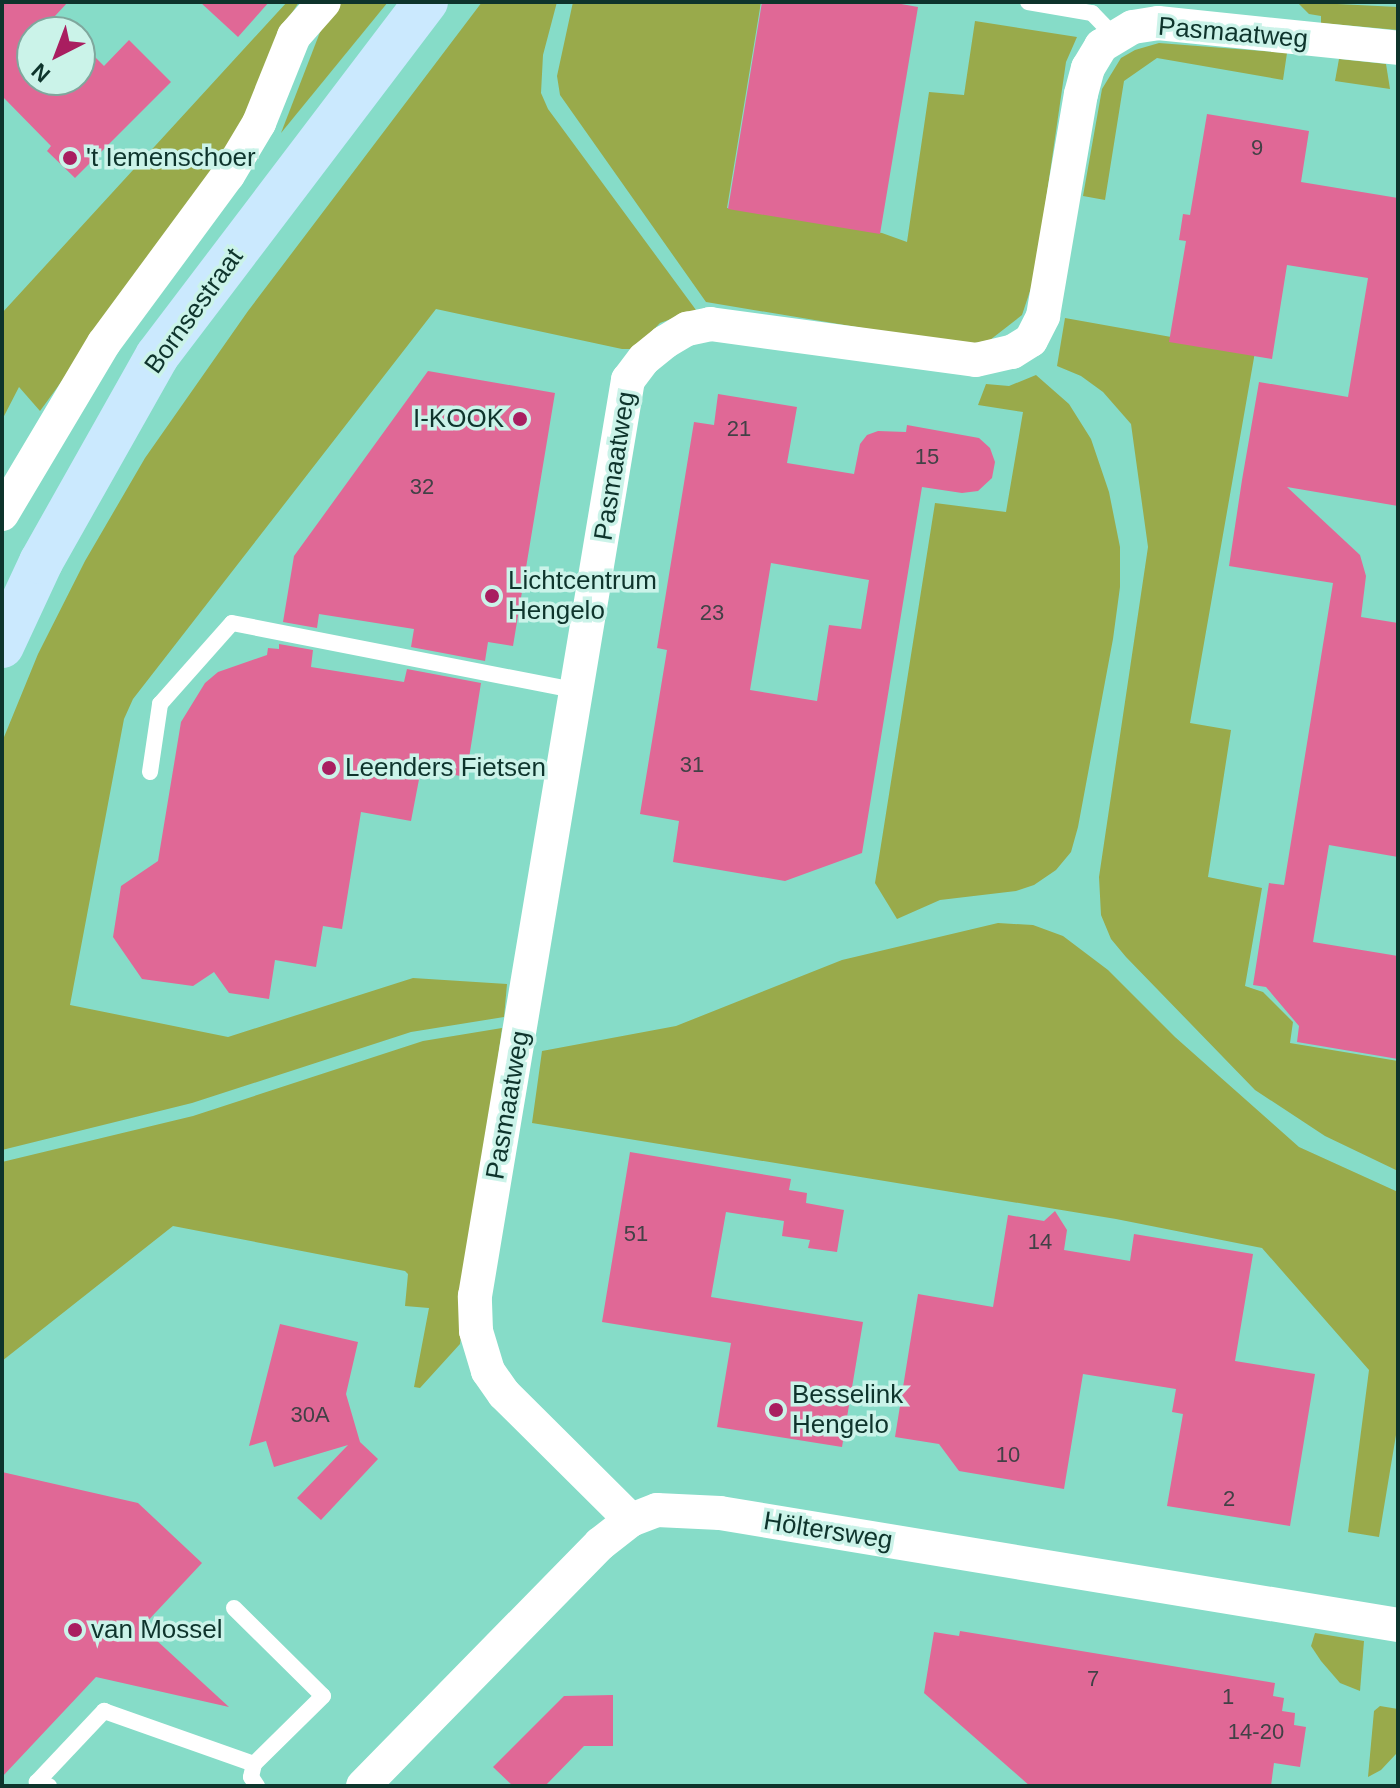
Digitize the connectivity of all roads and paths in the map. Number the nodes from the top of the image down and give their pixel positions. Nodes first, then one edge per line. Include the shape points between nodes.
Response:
1 (324, 2) edge
2 (426, 2) edge
3 (1028, 2) edge
4 (1097, 17) edge
5 (1398, 48) edge
6 (2, 514) edge
7 (2, 646) edge
8 (578, 691) junction
9 (150, 772) dead end
10 (631, 1520) junction
11 (234, 1608) dead end
12 (1398, 1625) edge
13 (251, 1778) edge
14 (49, 1786) edge
15 (363, 1786) edge

1 - 6 street, Bornsestraat via 294,36 259,123 228,175 104,343
2 - 7 main road, Bornsestraat via 157,356 41,562
3 - 4 lane
4 - 5 street, Pasmaatweg via 1133,27 1158,23
4 - 8 street, Pasmaatweg via 1101,46 1088,68 1043,316 1037,332 1021,347 976,360 710,324 687,329 644,359 628,380
8 - 9 lane via 232,623 160,704
8 - 10 street, Pasmaatweg via 475,1296 476,1331 488,1371 504,1394
10 - 12 street, Höltersweg via 657,1510 720,1513
10 - 15 street, Höltersweg via 572,1571
11 - 13 lane via 323,1696
13 - 14 lane via 104,1711 37,1782

